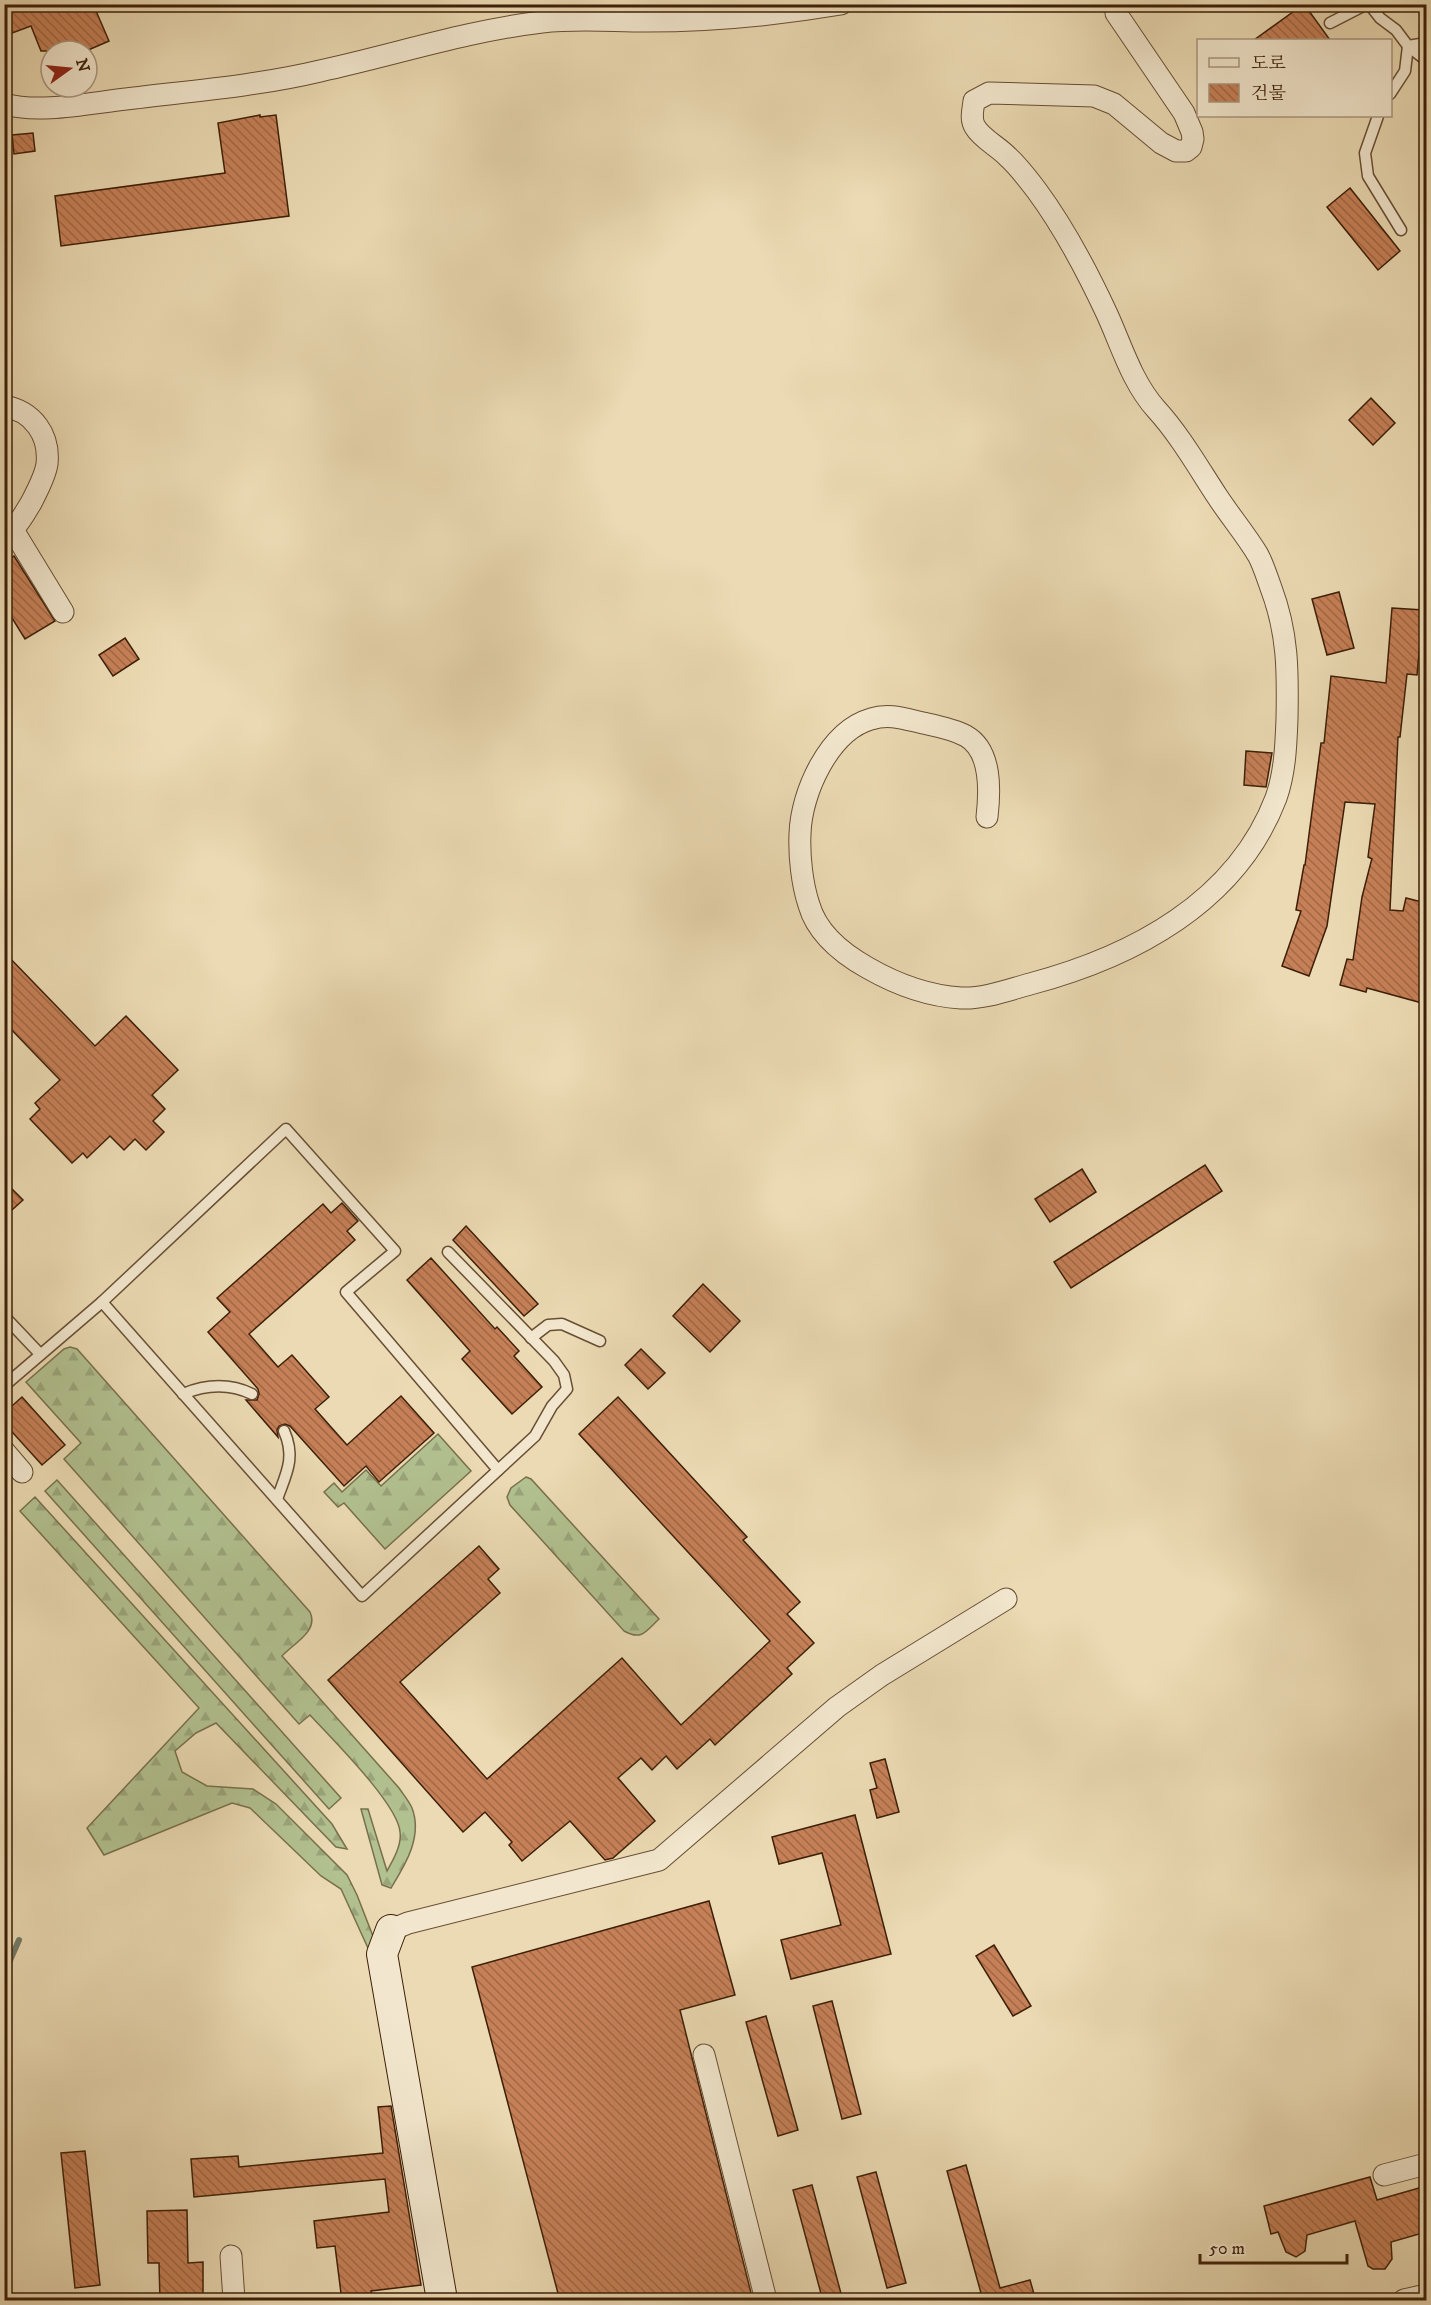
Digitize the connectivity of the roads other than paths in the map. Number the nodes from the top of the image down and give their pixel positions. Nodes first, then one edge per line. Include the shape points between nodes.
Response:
1 (841, 4) edge
2 (1368, 4) edge
3 (1116, 12) dead end
4 (1330, 23) dead end
5 (1426, 43) edge
6 (1408, 46) junction
7 (1426, 60) edge
8 (1392, 91) edge
9 (4, 104) edge
10 (1378, 117) edge
11 (1401, 230) dead end
12 (4, 406) edge
13 (9, 533) edge
14 (63, 612) dead end
15 (987, 817) dead end
16 (448, 1252) dead end
17 (102, 1302) junction
18 (4, 1316) edge
19 (531, 1338) junction
20 (600, 1341) dead end
21 (40, 1354) junction
22 (4, 1386) edge
23 (252, 1394) dead end
24 (183, 1395) junction
25 (284, 1431) dead end
26 (4, 1451) edge
27 (498, 1470) junction
28 (22, 1472) dead end
29 (277, 1500) junction
30 (1006, 1599) dead end
31 (391, 1930) joint
32 (704, 2055) dead end
33 (1426, 2164) edge
34 (1384, 2175) dead end
35 (231, 2256) dead end
36 (1426, 2295) edge
37 (234, 2301) edge
38 (442, 2301) edge
39 (766, 2301) edge
40 (1404, 2301) edge

1 - 9 street via 798,12 693,20 541,22 267,81 70,106 18,108
2 - 4 lane
2 - 6 lane
3 - 15 street via 1184,112 1192,132 1191,147 1186,151 1176,151 1161,143 1114,105 1095,96 989,93 974,101 972,118 974,126 1024,174 1060,226 1099,296 1131,373 1172,426 1259,556 1278,608 1289,668 1283,768 1277,795 1249,848 1226,877 1173,924 1110,958 1064,975 965,998 891,981 828,938 809,905 800,831 810,786 830,749 854,726 868,719 895,716 968,736 977,746 988,777
5 - 6 lane
6 - 7 lane
6 - 8 lane via 1405,71
10 - 11 lane via 1365,153 1368,177
12 - 13 street via 33,417 46,441 47,465 38,489
13 - 14 street
16 - 19 lane
17 - 21 lane
17 - 24 lane
17 - 27 lane via 286,1129 395,1251 346,1292
18 - 21 lane
19 - 20 lane via 548,1325 562,1324
19 - 27 lane via 564,1375 567,1389 535,1436
21 - 22 lane
23 - 24 lane via 212,1385
24 - 29 lane
25 - 29 lane via 291,1452
26 - 28 street
27 - 29 lane via 362,1596
30 - 31 street via 837,1707 659,1860
31 - 38 street via 382,1954
32 - 39 street
33 - 34 street
35 - 37 street
36 - 40 street

